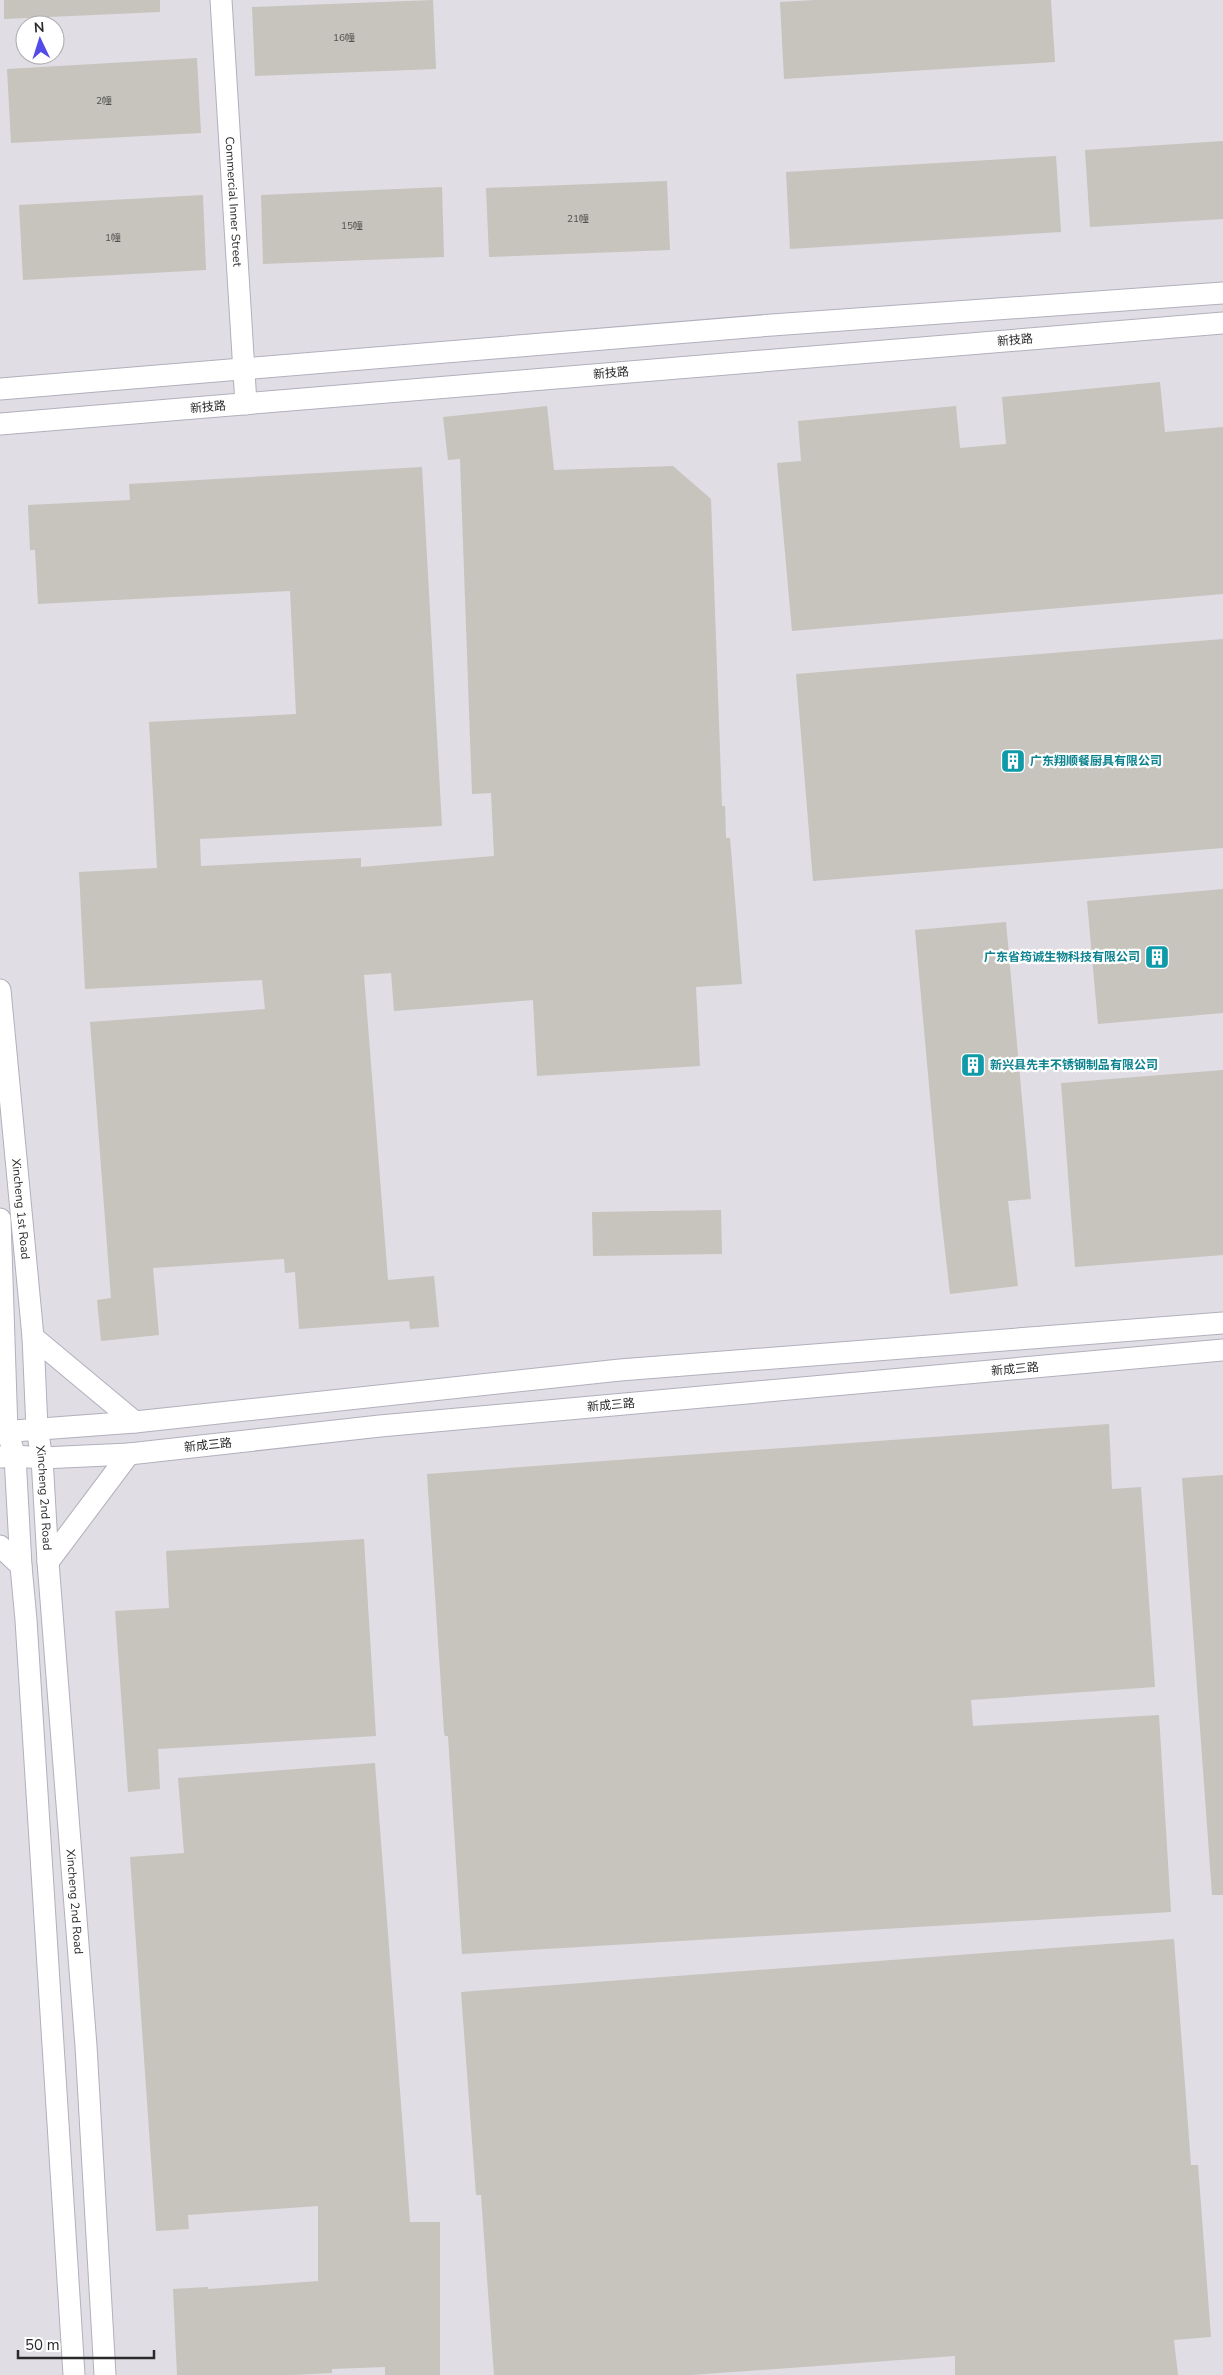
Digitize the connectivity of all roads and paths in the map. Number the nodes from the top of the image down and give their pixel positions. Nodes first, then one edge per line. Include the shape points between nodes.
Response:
1 (220, 0) edge
2 (1223, 293) edge
3 (1223, 323) edge
4 (243, 369) junction
5 (0, 389) edge
6 (246, 404) junction
7 (0, 424) edge
8 (0, 990) edge
9 (0, 1219) edge
10 (1223, 1323) edge
11 (2, 1337) edge
12 (33, 1337) junction
13 (1223, 1350) edge
14 (135, 1422) junction
15 (37, 1429) junction
16 (4, 1432) edge
17 (129, 1454) junction
18 (7, 1456) edge
19 (42, 1458) junction
20 (0, 1546) edge
21 (48, 1562) junction
22 (21, 1566) junction
23 (74, 2375) edge
24 (105, 2375) edge

1 - 4 street, Commercial Inner Street
2 - 4 street via 772,325
3 - 6 street, 新技路
4 - 5 street
4 - 6 street, Commercial Inner Street
6 - 7 street, 新技路
8 - 12 street, Xincheng 1st Road
9 - 11 street, Xincheng 1st Road
10 - 14 street via 620,1370
11 - 16 street, Xincheng 1st Road
12 - 14 street
12 - 15 street, Xincheng 1st Road
13 - 17 street, 新成三路 via 380,1426
14 - 15 street
15 - 16 street
15 - 19 street, Xincheng 2nd Road
16 - 18 street, Xincheng 2nd Road
17 - 19 street, 新成三路
17 - 21 street
18 - 19 street, 新成三路
18 - 22 street, Xincheng 2nd Road
19 - 21 street, Xincheng 2nd Road
20 - 22 street
21 - 24 street, Xincheng 2nd Road via 86,2046
22 - 23 street, Xincheng 2nd Road

